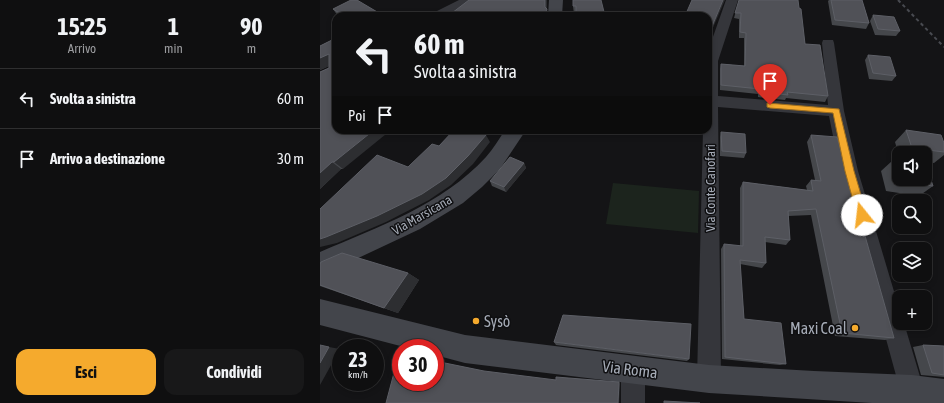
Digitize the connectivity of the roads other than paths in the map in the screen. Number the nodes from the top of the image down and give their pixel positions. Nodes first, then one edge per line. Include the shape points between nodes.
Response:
1 (468, 0) edge
2 (556, 0) edge
3 (732, 0) edge
4 (445, 12) edge
5 (555, 12) edge
6 (828, 43) dead end
7 (712, 58) edge
8 (712, 101) edge
9 (836, 111) junction
10 (513, 134) edge
11 (710, 134) edge
12 (351, 250) junction
13 (320, 259) edge
14 (320, 264) edge
15 (320, 312) edge
16 (633, 369) junction
17 (709, 379) junction
18 (912, 390) junction
19 (944, 394) edge
20 (817, 395) edge
21 (633, 403) edge

1 - 4 street
2 - 5 main road
3 - 7 street, Via Conte Canofari
6 - 9 street
8 - 9 street
9 - 18 street via 849,171
10 - 12 main road, Via Marsicana via 494,162 470,185 439,208 377,240
11 - 17 street, Via Conte Canofari
12 - 13 main road, Via Marsicana
12 - 14 main road, Via Marsicana
15 - 16 main road, Via Roma via 465,349
16 - 17 main road, Via Roma
16 - 21 street
17 - 20 main road, Via Roma
18 - 19 main road, Via Roma
18 - 20 main road, Via Roma

